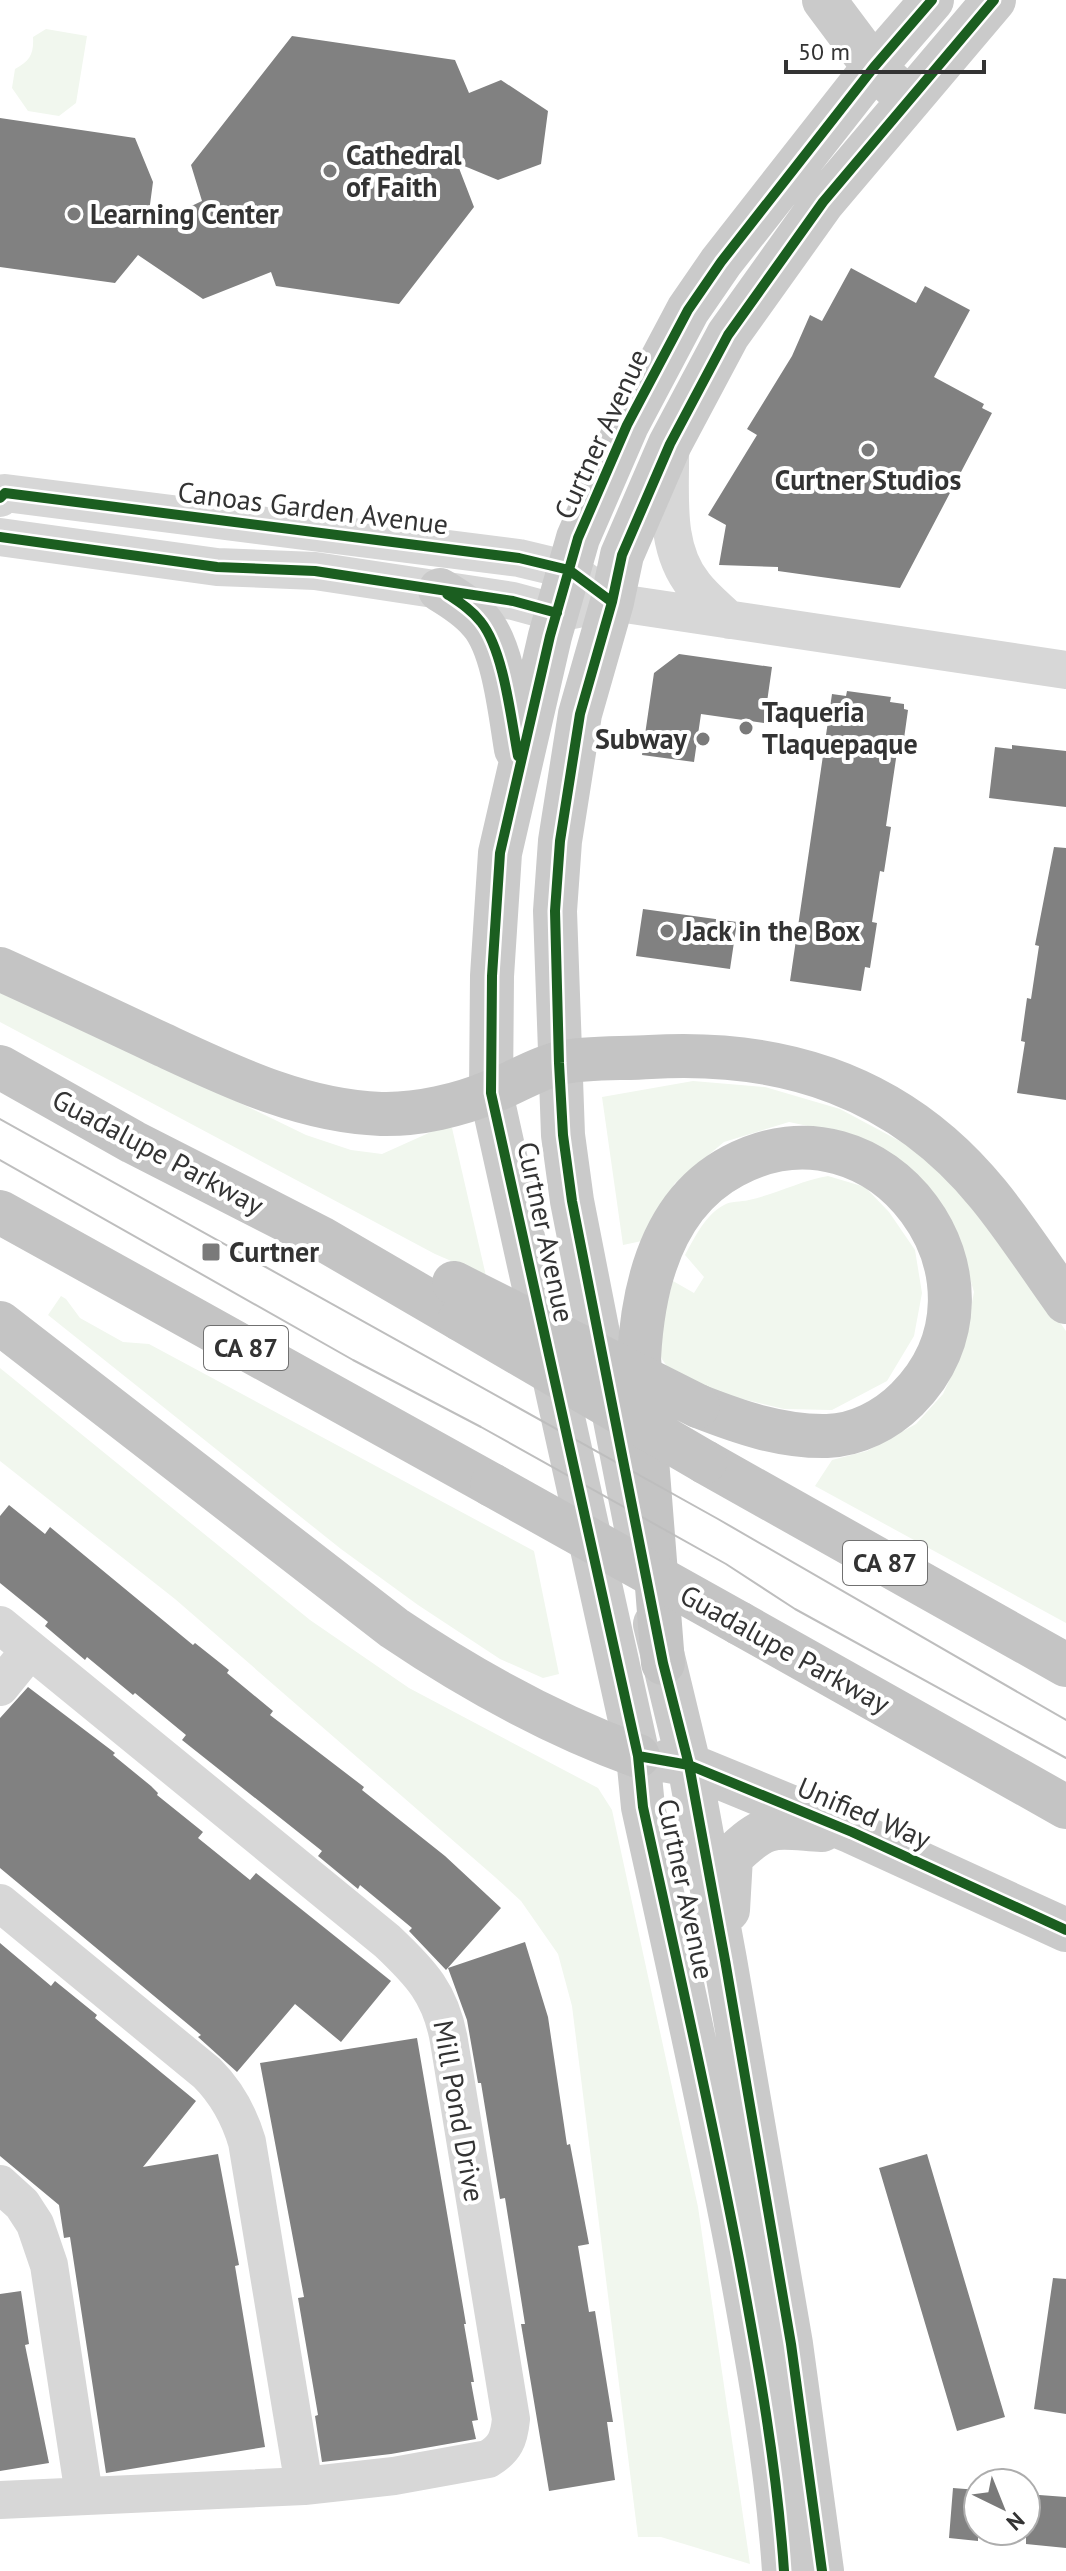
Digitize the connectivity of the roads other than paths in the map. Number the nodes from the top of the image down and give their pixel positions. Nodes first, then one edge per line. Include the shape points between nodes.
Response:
1 (824, 0) edge
2 (932, 0) edge
3 (994, 0) edge
4 (874, 67) junction
5 (908, 100) junction
6 (670, 444) junction
7 (0, 498) edge
8 (0, 537) edge
9 (569, 570) junction
10 (440, 590) junction
11 (612, 602) junction
12 (557, 613) junction
13 (729, 620) junction
14 (1066, 670) edge
15 (519, 764) junction
16 (0, 969) edge
17 (559, 1063) junction
18 (0, 1067) edge
19 (491, 1093) junction
20 (0, 1212) edge
21 (457, 1301) junction
22 (1066, 1302) edge
23 (0, 1323) edge
24 (0, 1625) edge
25 (30, 1650) junction
26 (663, 1663) junction
27 (1066, 1665) edge
28 (0, 1687) edge
29 (638, 1756) junction
30 (689, 1765) junction
31 (1066, 1807) edge
32 (852, 1832) junction
33 (0, 1903) edge
34 (1066, 1930) edge
35 (725, 1960) junction
36 (0, 2184) edge
37 (304, 2486) junction
38 (84, 2495) junction
39 (0, 2500) edge
40 (803, 2567) edge

1 - 4 main road
2 - 4 main road, Curtner Avenue
3 - 5 main road, Curtner Avenue
4 - 5 main road
4 - 9 main road, Curtner Avenue via 688,310 627,425
5 - 6 main road, Curtner Avenue via 754,296
6 - 11 main road, Curtner Avenue via 622,555
6 - 13 street via 672,538 680,563 694,586
7 - 9 street, Canoas Garden Avenue via 5,493 519,558
8 - 10 street, Canoas Garden Avenue
9 - 11 street, Canoas Garden Avenue
9 - 12 main road, Curtner Avenue
10 - 12 street, Canoas Garden Avenue
10 - 15 main road via 466,607 488,635 502,669
11 - 12 street, Canoas Garden Avenue
11 - 13 street, Canoas Garden Avenue
11 - 17 main road, Curtner Avenue via 580,714 560,841 555,911
12 - 15 main road, Curtner Avenue
13 - 14 street, Canoas Garden Avenue
15 - 19 main road, Curtner Avenue via 500,853
16 - 19 highway via 209,1066 310,1104 384,1114 418,1112
17 - 19 highway
17 - 22 highway via 708,1055 796,1067 839,1081 920,1128 955,1159 988,1193
17 - 26 main road, Curtner Avenue via 572,1201
18 - 21 highway, Guadalupe Parkway / CA 87 via 388,1275
19 - 29 main road, Curtner Avenue
20 - 31 highway, Guadalupe Parkway / CA 87, bridge
21 - 26 highway, bridge via 698,1406 769,1430 831,1436 867,1427 896,1410 922,1384 940,1354 949,1283 930,1222 889,1176 860,1159 827,1149 788,1148 749,1157 712,1177 664,1240 641,1316 639,1358
21 - 27 highway, Guadalupe Parkway / CA 87, bridge via 705,1462
23 - 29 highway via 394,1628 537,1714
24 - 25 street, Mill Pond Drive
25 - 28 street
25 - 37 street, Mill Pond Drive via 387,1941 418,1970 445,2018 511,2419 509,2437 501,2452 488,2459
26 - 30 main road, Curtner Avenue
29 - 30 main road, Unified Way
29 - 40 main road, Curtner Avenue via 643,1807 719,2153 772,2451
30 - 32 main road, Unified Way
30 - 35 main road, Curtner Avenue
32 - 34 main road, Unified Way
32 - 35 main road via 770,1827 731,1857
33 - 37 street via 207,2073 234,2107 247,2142
35 - 40 main road, Curtner Avenue via 791,2344
36 - 38 street via 35,2224 49,2265
37 - 38 street, Mill Pond Drive
38 - 39 street, Mill Pond Drive

